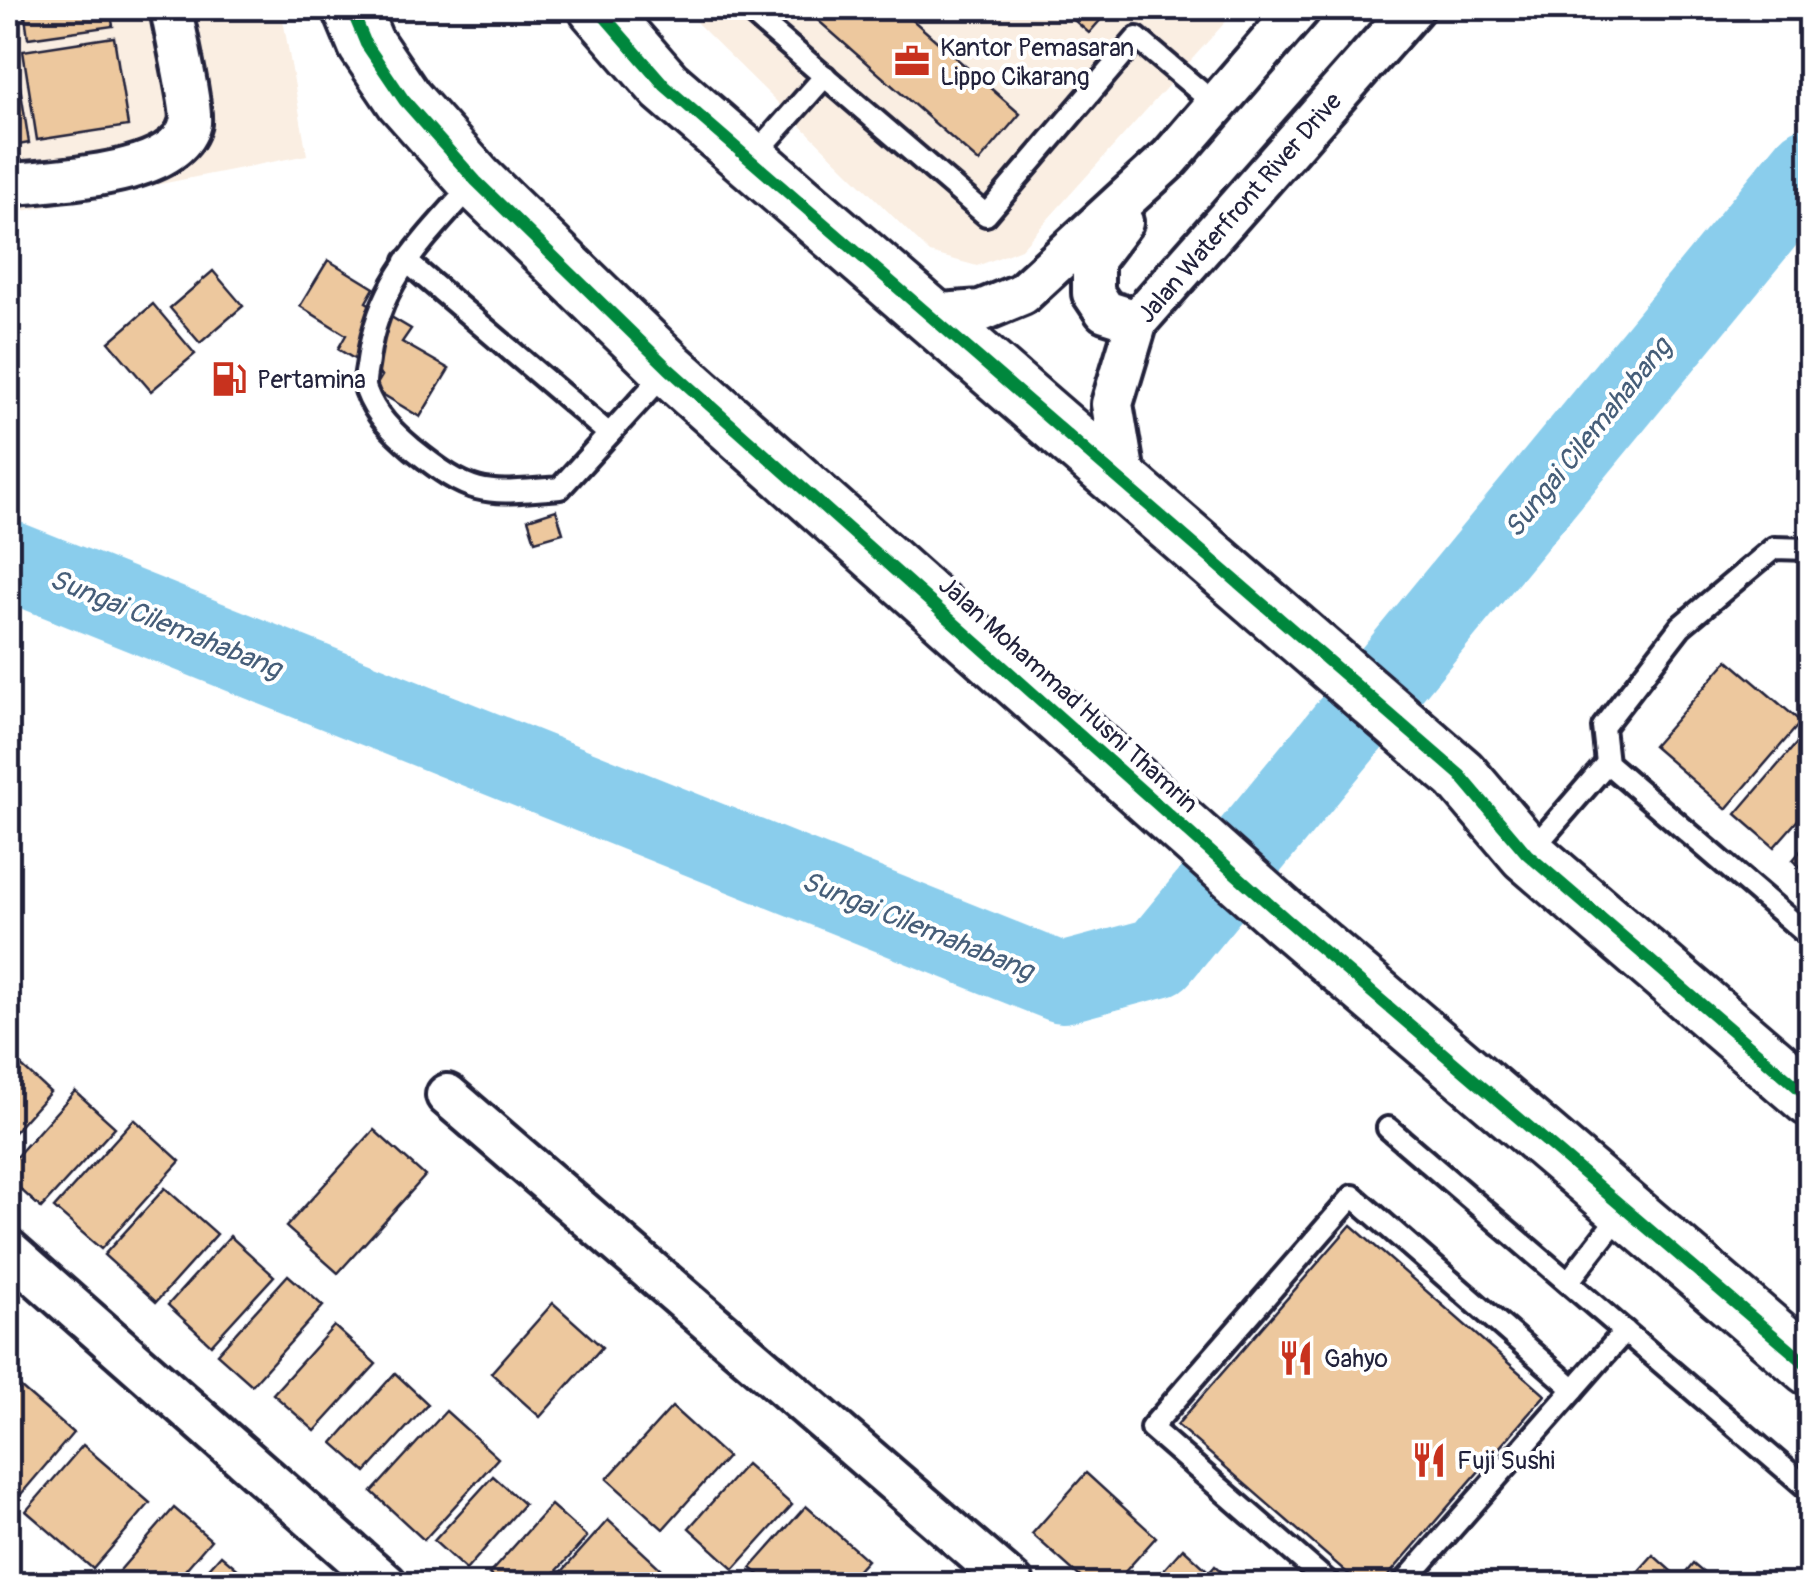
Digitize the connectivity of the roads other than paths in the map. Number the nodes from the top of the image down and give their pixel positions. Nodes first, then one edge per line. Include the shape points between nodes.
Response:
1 (171, 8) edge
2 (351, 8) edge
3 (598, 8) edge
4 (745, 8) edge
5 (1300, 8) edge
6 (1413, 8) edge
7 (825, 76) junction
8 (1216, 105) junction
9 (1170, 158) junction
10 (750, 161) junction
11 (476, 181) junction
12 (8, 185) edge
13 (406, 261) junction
14 (928, 315) junction
15 (1137, 321) junction
16 (669, 369) junction
17 (609, 434) junction
18 (1126, 488) junction
19 (1810, 549) edge
20 (1607, 763) junction
21 (1528, 854) junction
22 (1810, 937) edge
23 (448, 1095) dead end
24 (1810, 1098) edge
25 (1388, 1128) dead end
26 (1624, 1210) junction
27 (8, 1250) edge
28 (1568, 1282) junction
29 (1625, 1331) junction
30 (1810, 1366) edge
31 (1574, 1389) junction
32 (1810, 1490) edge
33 (386, 1584) edge
34 (1014, 1584) edge
35 (1330, 1584) edge
36 (1404, 1584) edge

1 - 12 street via 191,122 178,144 135,168
2 - 11 street, Jalan Mohammad Husni Thamrin via 404,100
3 - 10 street via 665,86
4 - 7 lane
5 - 8 street
6 - 15 street, Jalan Waterfront River Drive
7 - 8 lane via 986,214 1137,38
7 - 10 lane
8 - 9 street
9 - 14 street via 1022,294 981,311
9 - 15 street via 1093,260 1093,293 1105,311
10 - 14 street
11 - 13 lane
11 - 16 street, Jalan Mohammad Husni Thamrin
13 - 17 lane
13 - 17 lane via 372,332 364,387 387,427 452,480 492,494 560,488
14 - 18 street
15 - 18 street, Jalan Waterfront River Drive via 1112,404
16 - 17 lane
16 - 26 street, Jalan Mohammad Husni Thamrin
18 - 21 street via 1460,775
19 - 20 lane via 1774,548 1681,626 1603,727
20 - 21 lane
20 - 22 lane
21 - 24 street
23 - 34 street
25 - 28 lane
26 - 28 lane
26 - 30 street, Jalan Mohammad Husni Thamrin
27 - 33 street
28 - 29 lane
29 - 31 lane
29 - 32 lane
31 - 35 lane via 1353,1196 1151,1428
31 - 36 lane

